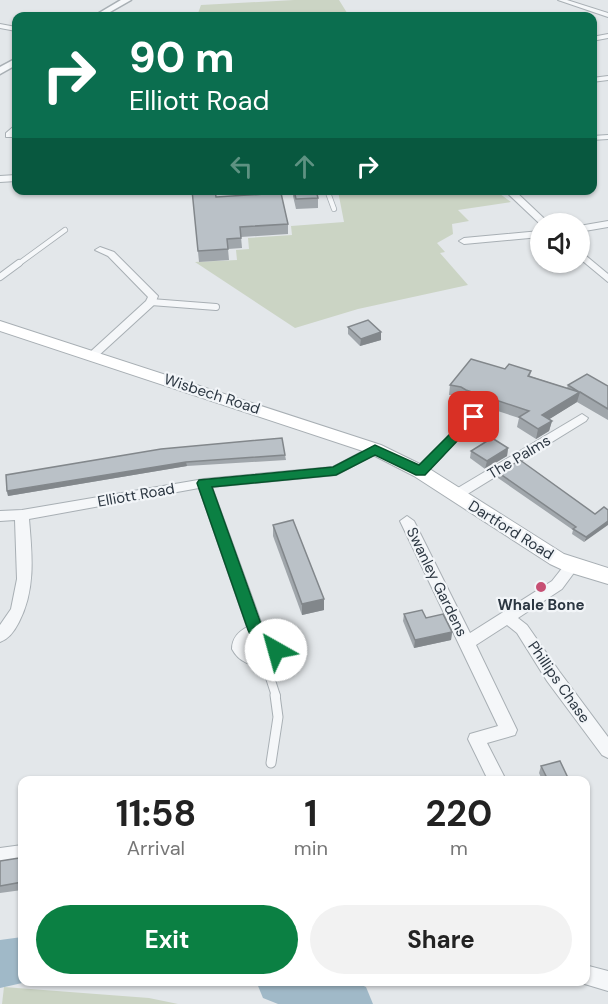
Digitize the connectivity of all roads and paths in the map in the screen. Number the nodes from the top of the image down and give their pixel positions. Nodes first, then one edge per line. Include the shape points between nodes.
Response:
1 (127, 0) edge
2 (561, 0) edge
3 (105, 12) edge
4 (606, 13) edge
5 (329, 195) edge
6 (514, 195) edge
7 (334, 209) dead end
8 (534, 213) edge
9 (608, 224) edge
10 (590, 227) edge
11 (65, 230) dead end
12 (530, 235) edge
13 (464, 241) dead end
14 (100, 250) dead end
15 (590, 263) edge
16 (0, 277) edge
17 (608, 279) edge
18 (151, 302) junction
19 (216, 307) dead end
20 (0, 326) edge
21 (93, 355) junction
22 (458, 401) dead end
23 (582, 418) dead end
24 (375, 449) junction
25 (421, 472) junction
26 (204, 483) junction
27 (456, 495) junction
28 (22, 515) junction
29 (0, 516) edge
30 (407, 522) dead end
31 (572, 566) junction
32 (608, 576) edge
33 (507, 617) junction
34 (256, 630) junction
35 (0, 636) edge
36 (467, 643) junction
37 (264, 658) junction
38 (608, 750) edge
39 (271, 763) dead end
40 (495, 776) edge
41 (18, 855) edge
42 (0, 857) edge
43 (590, 976) edge
44 (608, 981) edge

1 - 3 street
2 - 4 street
5 - 7 lane
6 - 8 street
9 - 10 street
11 - 16 lane
12 - 13 street
14 - 18 street via 111,254 153,296
15 - 17 street
18 - 19 lane
18 - 21 street
20 - 21 main road, Wisbech Road
21 - 24 main road, Wisbech Road
22 - 25 lane via 474,417
23 - 27 street, The Palms
24 - 25 main road, Wisbech Road
24 - 26 street, Elliott Road via 336,471
25 - 27 main road, Dartford Road
26 - 28 street, Elliott Road
26 - 34 street
27 - 31 main road, Dartford Road
28 - 29 street, Elliott Road
28 - 35 street via 25,580 21,604
30 - 36 street, Swanley Gardens
31 - 32 main road, Dartford Road
31 - 33 street, Swanley Gardens via 557,585
33 - 36 street, Swanley Gardens
33 - 38 street, Phillips Chase via 522,629
34 - 37 street via 273,635 277,642 276,650
34 - 37 street via 240,639 239,647 251,659
36 - 40 street, Swanley Gardens via 509,730 476,739
37 - 39 lane via 277,700
41 - 42 street
43 - 44 street

